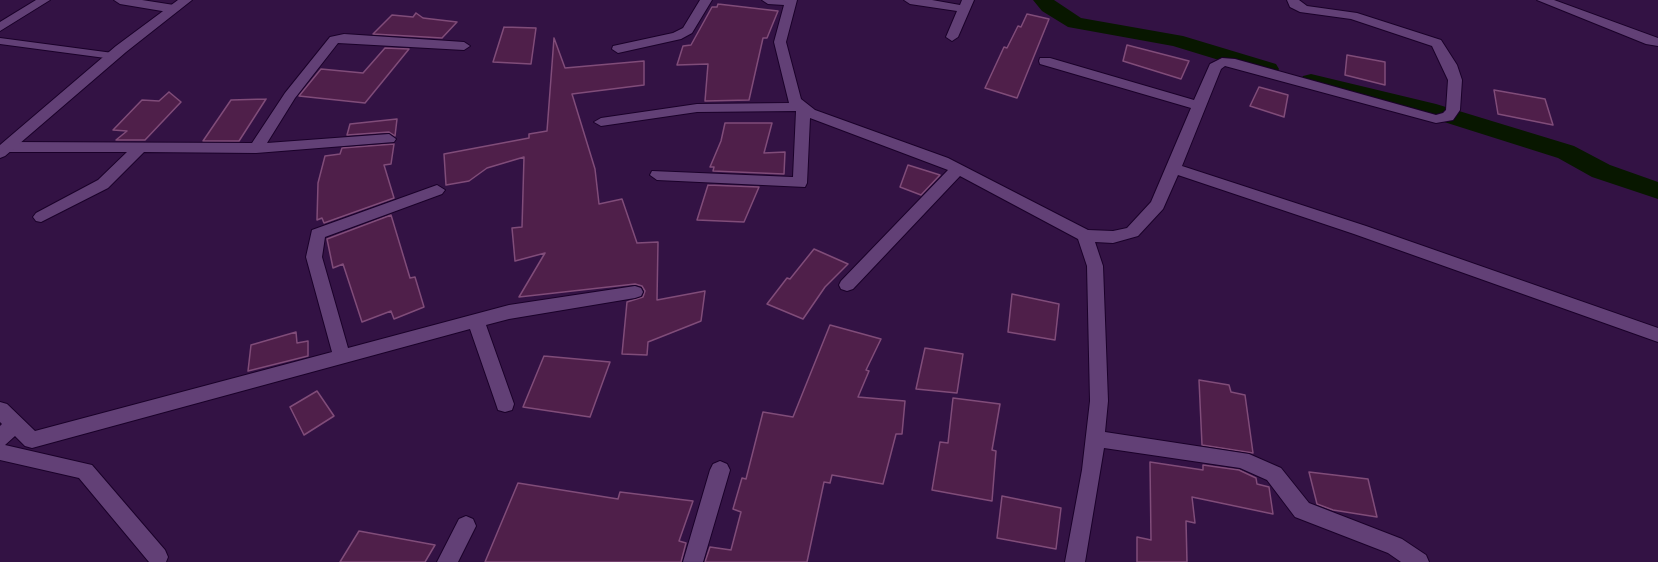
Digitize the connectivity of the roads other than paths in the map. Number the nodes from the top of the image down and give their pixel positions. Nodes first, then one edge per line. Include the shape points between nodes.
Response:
1 (44, 0) edge
2 (120, 0) edge
3 (186, 0) edge
4 (706, 0) edge
5 (768, 0) edge
6 (910, 0) edge
7 (1293, 0) edge
8 (1543, 0) edge
9 (791, 1) edge
10 (966, 4) edge
11 (174, 9) junction
12 (0, 27) edge
13 (952, 37) dead end
14 (0, 41) edge
15 (1658, 42) edge
16 (464, 46) dead end
17 (618, 49) dead end
18 (113, 56) junction
19 (1045, 61) dead end
20 (1199, 106) junction
21 (803, 107) junction
22 (601, 122) dead end
23 (389, 139) dead end
24 (139, 148) junction
25 (256, 148) junction
26 (4, 150) edge
27 (1173, 168) junction
28 (958, 169) junction
29 (657, 175) dead end
30 (437, 190) dead end
31 (41, 217) dead end
32 (1085, 236) junction
33 (847, 285) dead end
34 (635, 292) dead end
35 (476, 321) junction
36 (1658, 335) edge
37 (342, 357) junction
38 (505, 405) dead end
39 (0, 410) edge
40 (15, 424) junction
41 (0, 438) edge
42 (1096, 439) junction
43 (0, 452) edge
44 (720, 470) dead end
45 (466, 526) dead end
46 (158, 557) dead end
47 (447, 562) edge
48 (693, 562) edge
49 (1074, 562) edge
50 (1419, 562) edge

1 - 12 street
2 - 11 street
3 - 11 street
4 - 17 street via 688,30 660,41
5 - 9 street
6 - 10 street
7 - 20 street via 1293,4 1304,9 1353,16 1437,43 1455,80 1453,110 1436,119 1222,62 1215,67
8 - 15 street
9 - 21 street via 780,42 795,101
10 - 13 street
11 - 18 street
14 - 18 lane
16 - 25 street via 334,40
18 - 26 street
19 - 20 street
20 - 27 street
21 - 22 street via 698,108
21 - 28 street
21 - 29 street via 800,183
23 - 25 street
24 - 25 street
24 - 26 street
24 - 31 street via 103,184
27 - 32 street via 1158,205 1132,232 1113,237
27 - 36 street
28 - 32 street
28 - 33 street
30 - 37 street via 318,234 314,257
32 - 42 street via 1095,266 1099,401
34 - 35 street
35 - 37 street
35 - 38 street
37 - 40 street via 32,440
39 - 40 street
40 - 41 street
42 - 49 street
42 - 50 street via 1242,460 1274,474 1302,510 1395,546
43 - 46 street via 85,471
44 - 48 street
45 - 47 street

